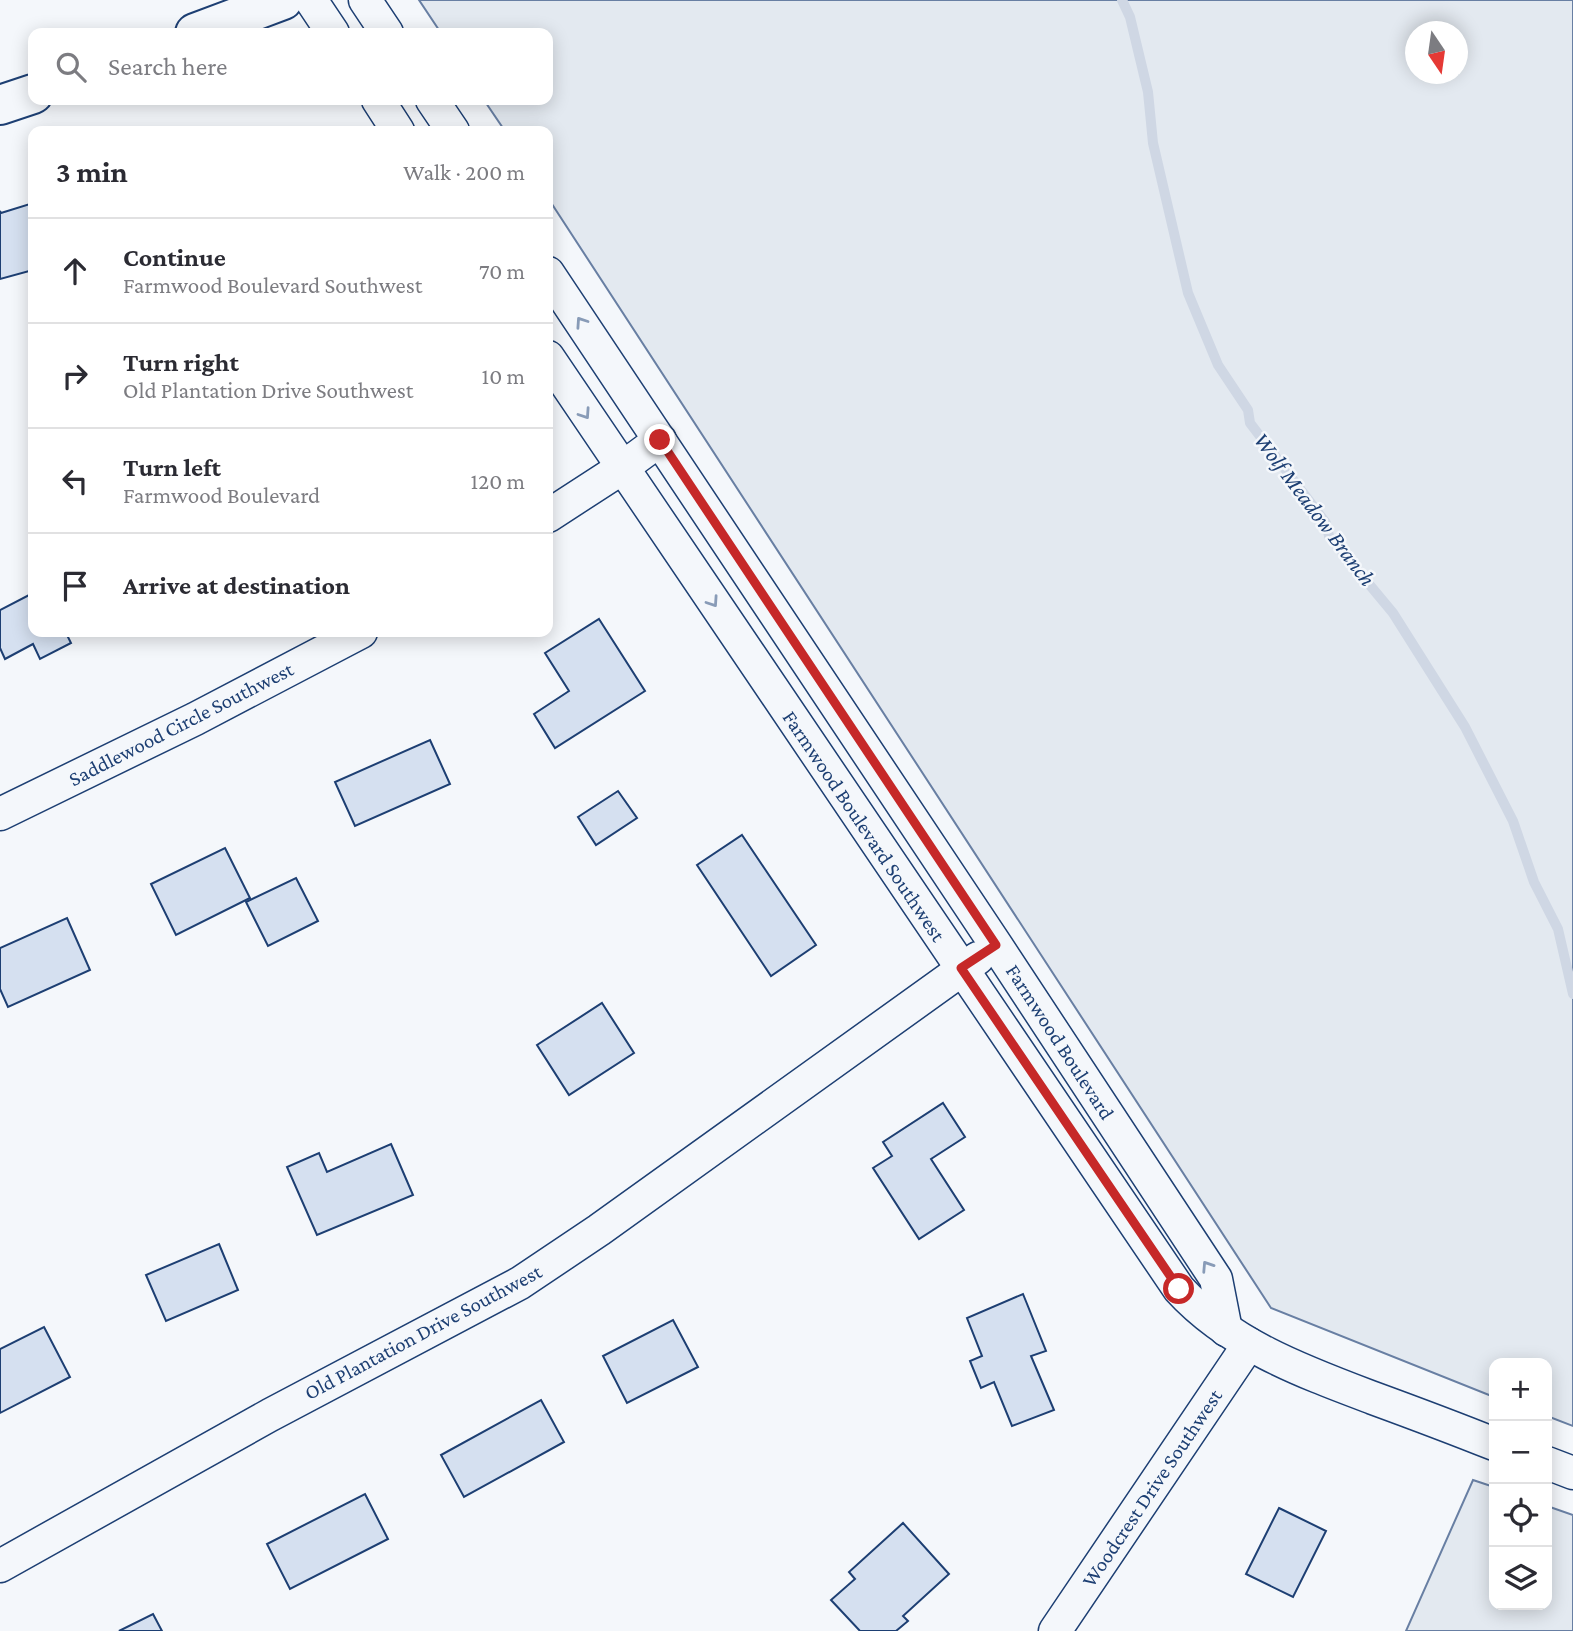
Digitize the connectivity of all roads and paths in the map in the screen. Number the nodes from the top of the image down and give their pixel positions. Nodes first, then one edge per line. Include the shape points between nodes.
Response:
1 (283, 0) edge
2 (312, 0) edge
3 (365, 0) edge
4 (208, 28) edge
5 (331, 28) edge
6 (384, 28) edge
7 (28, 96) edge
8 (0, 105) edge
9 (380, 105) edge
10 (435, 105) edge
11 (395, 126) edge
12 (450, 126) edge
13 (553, 280) edge
14 (553, 364) edge
15 (660, 440) junction
16 (622, 468) junction
17 (553, 513) edge
18 (351, 637) edge
19 (0, 814) edge
20 (996, 945) junction
21 (961, 968) junction
22 (1238, 1337) junction
23 (1489, 1442) edge
24 (1552, 1465) edge
25 (1573, 1473) edge
26 (0, 1566) edge
27 (1055, 1631) edge

1 - 4 street
2 - 5 street
3 - 6 street
7 - 8 street
9 - 11 street
10 - 12 street
15 -> 13 street, Farmwood Boulevard
14 -> 16 street, Farmwood Boulevard Southwest
15 - 16 street
15 - 20 street, Farmwood Boulevard
16 - 17 street
16 -> 21 street, Farmwood Boulevard Southwest
18 - 19 street, Saddlewood Circle Southwest
20 - 21 street, Old Plantation Drive Southwest
22 -> 20 street, Farmwood Boulevard via 1216,1279
21 - 22 street, Farmwood Boulevard Southwest via 1179,1289 1195,1307
21 - 26 street, Old Plantation Drive Southwest via 520,1283 270,1415
22 - 23 street, Farmwood Boulevard Southwest via 1313,1376
22 - 27 street, Woodcrest Drive Southwest
24 - 25 street

